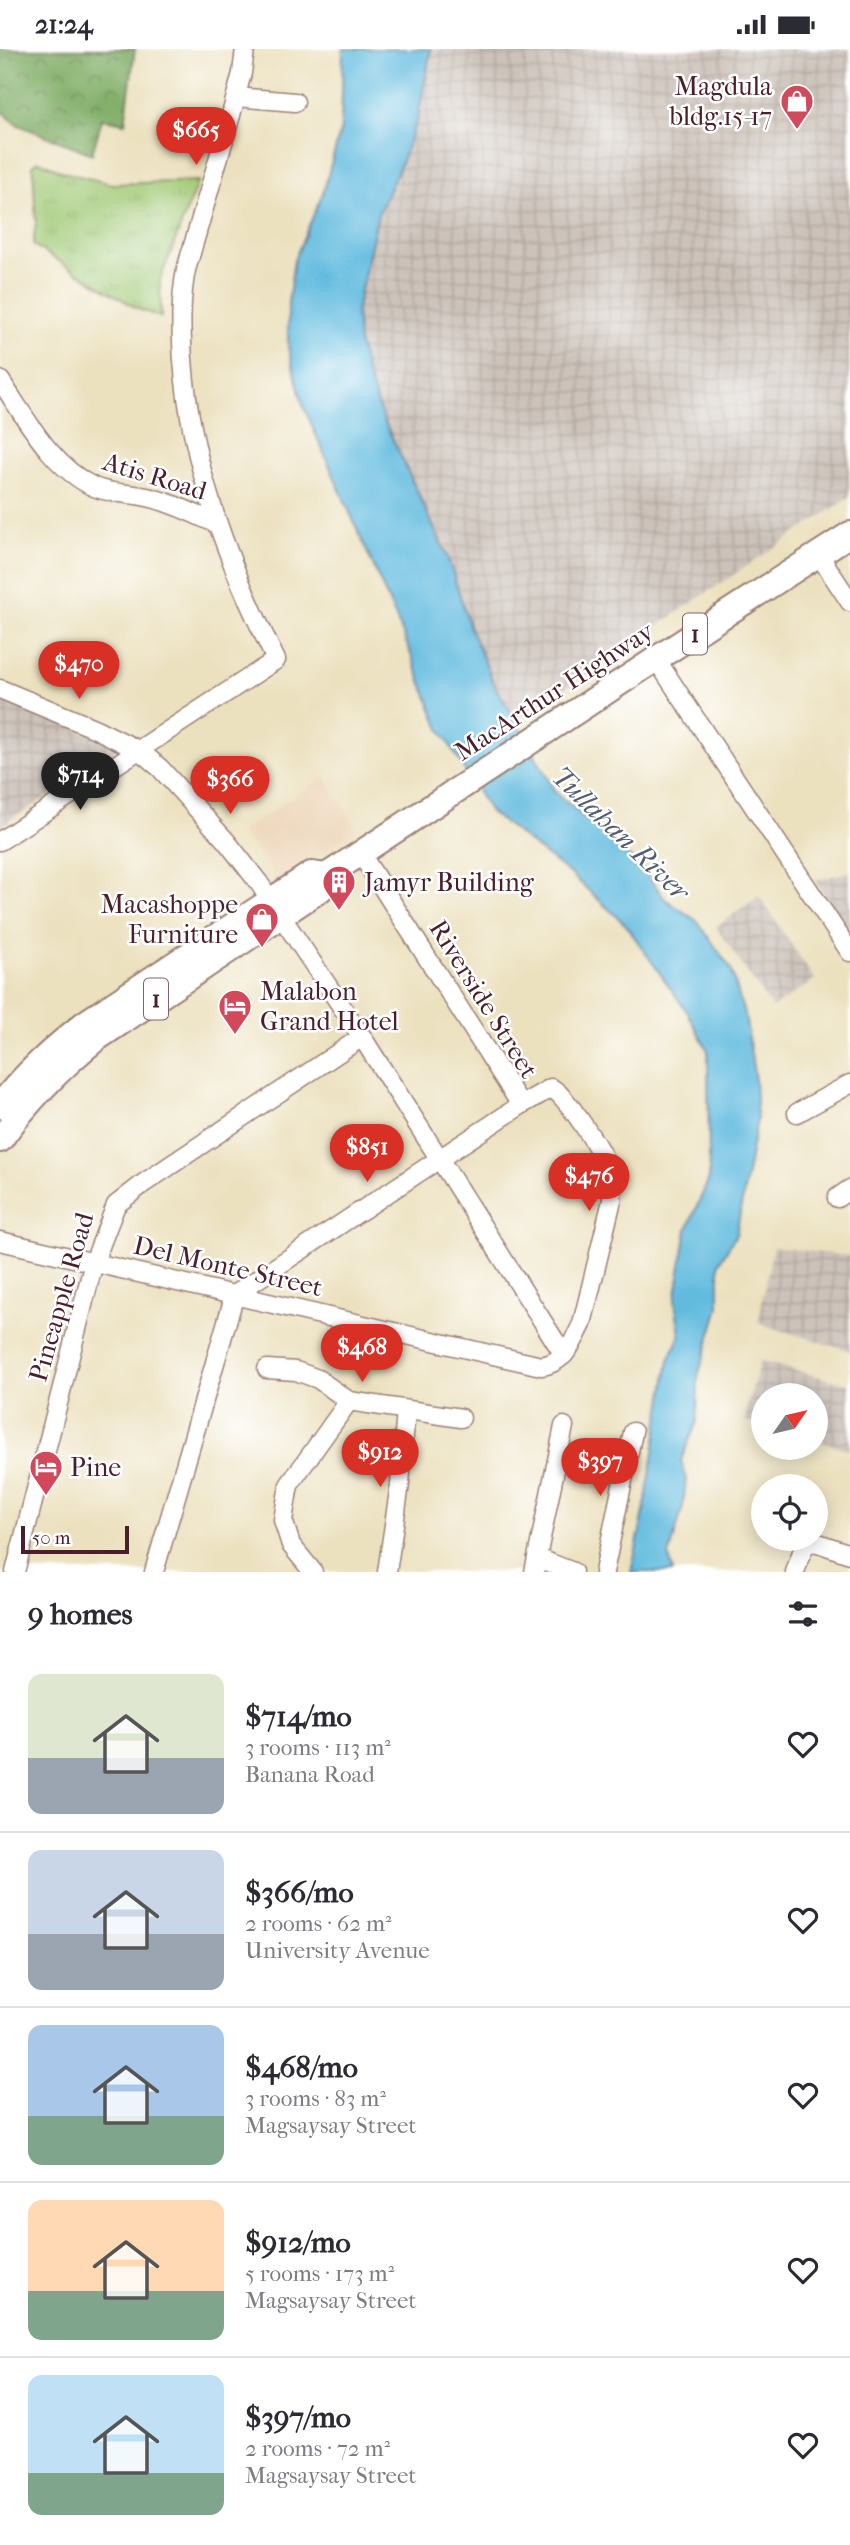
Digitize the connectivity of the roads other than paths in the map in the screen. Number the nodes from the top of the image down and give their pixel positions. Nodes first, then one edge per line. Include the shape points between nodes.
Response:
1 (245, 49) edge
2 (236, 97) junction
3 (295, 102) dead end
4 (0, 380) edge
5 (217, 524) junction
6 (850, 534) edge
7 (819, 555) junction
8 (850, 602) edge
9 (656, 659) junction
10 (0, 689) edge
11 (139, 751) junction
12 (0, 841) edge
13 (361, 854) junction
14 (276, 908) junction
15 (850, 952) edge
16 (362, 1037) junction
17 (850, 1084) edge
18 (521, 1105) junction
19 (0, 1106) edge
20 (797, 1113) dead end
21 (0, 1140) edge
22 (440, 1159) junction
23 (0, 1241) edge
24 (94, 1262) junction
25 (235, 1294) junction
26 (564, 1355) junction
27 (267, 1369) dead end
28 (349, 1401) junction
29 (406, 1411) junction
30 (461, 1418) dead end
31 (564, 1426) dead end
32 (633, 1432) dead end
33 (850, 1554) edge
34 (536, 1565) edge
35 (16, 1572) edge
36 (154, 1572) edge
37 (313, 1572) edge
38 (387, 1572) edge
39 (573, 1572) edge
40 (604, 1572) edge
41 (795, 1572) edge

1 - 2 street
2 - 3 street
2 - 5 street via 182,290 187,397 202,478
4 - 5 street, Atis Road via 45,445 74,476 97,488 168,503
5 - 11 street via 276,660
6 - 7 highway, MacArthur Highway / 1
7 - 8 street
7 - 9 highway, MacArthur Highway / 1
9 - 13 highway, MacArthur Highway / 1
9 - 15 street
10 - 11 street
11 - 12 street
11 - 14 street via 227,842
13 - 14 highway, MacArthur Highway / 1 via 326,876 321,890
13 - 18 street, Riverside Street
14 - 16 street
14 - 19 highway, MacArthur Highway / 1 via 85,1023
14 - 21 highway, MacArthur Highway / 1 via 66,1063 25,1105
16 - 22 street
16 - 24 street, Pineapple Road via 121,1200
17 - 20 street
18 - 22 street
18 - 26 street, Riverside Street via 545,1090 558,1090 608,1166 612,1185 590,1296 582,1324
22 - 25 street
22 - 26 street
23 - 24 street, Del Monte Street
24 - 25 street, Del Monte Street
24 - 35 street, Pineapple Road
25 - 26 street, Del Monte Street via 541,1366
25 - 36 street
27 - 28 street via 296,1371 318,1379
28 - 29 street
28 - 37 street via 289,1485 283,1520 291,1545
29 - 30 street
29 - 38 street
31 - 34 street
32 - 40 street
33 - 41 street via 810,1542
34 - 39 street

